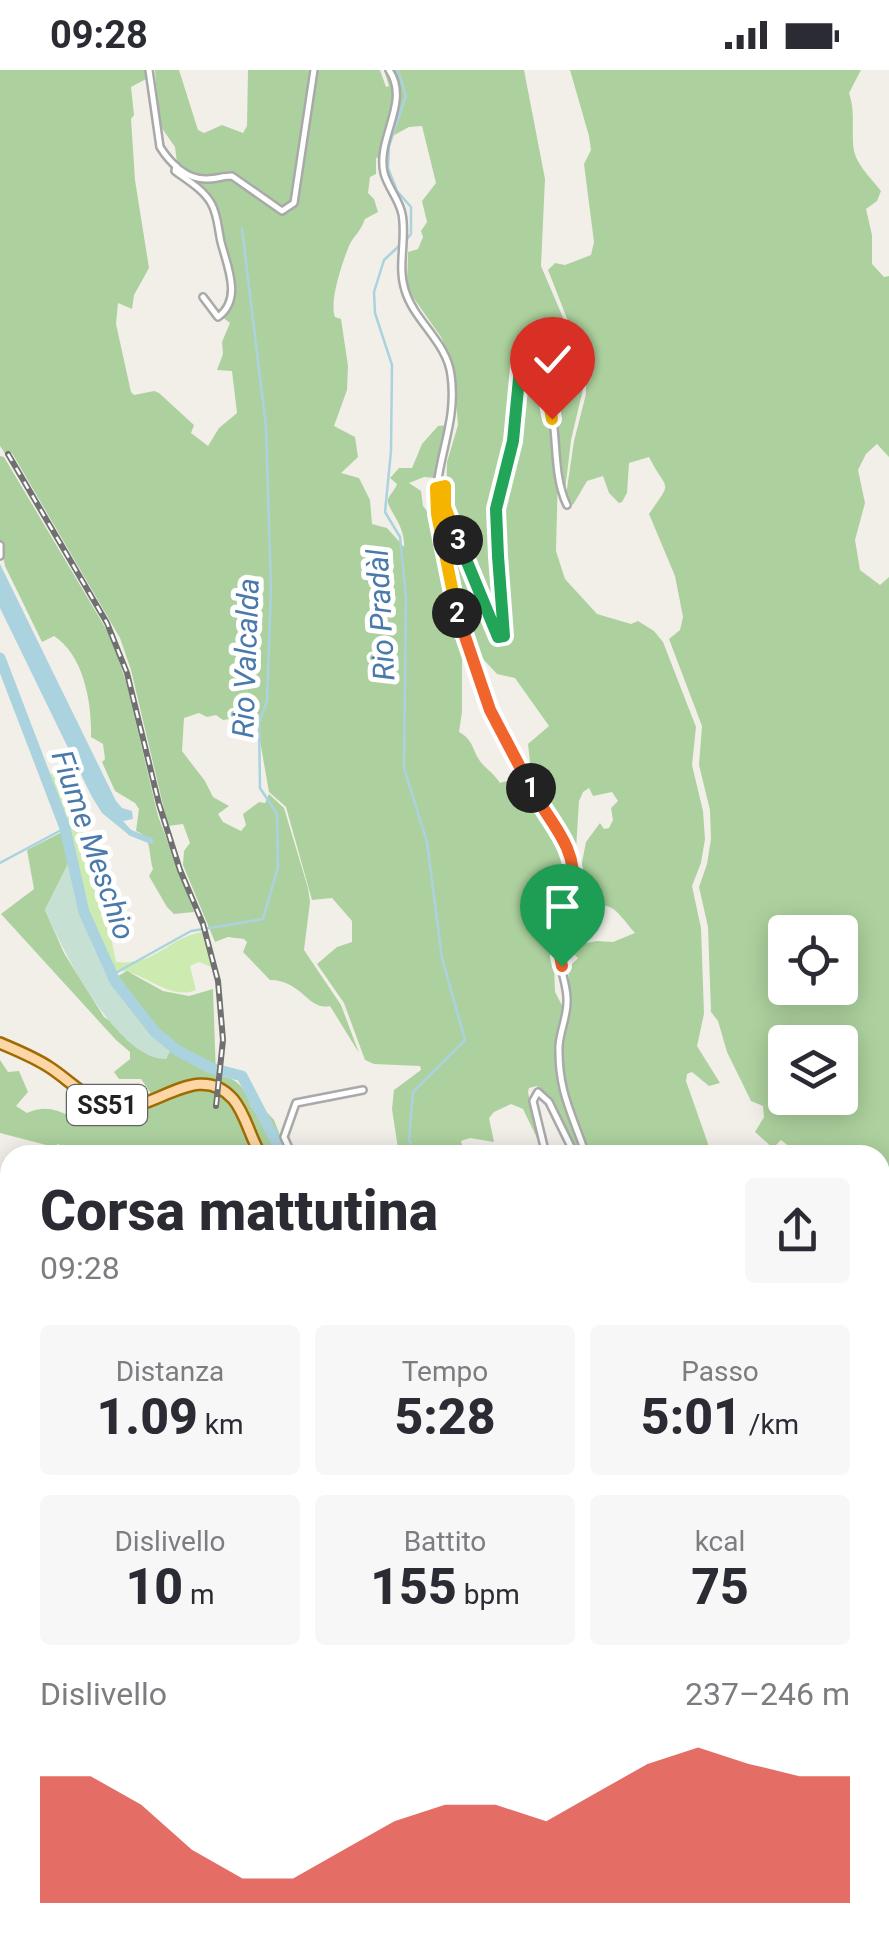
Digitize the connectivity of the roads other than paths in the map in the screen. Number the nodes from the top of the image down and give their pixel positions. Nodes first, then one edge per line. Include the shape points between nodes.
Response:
1 (149, 70) edge
2 (314, 70) edge
3 (389, 70) edge
4 (176, 166) junction
5 (203, 297) dead end
6 (436, 488) junction
7 (567, 504) dead end
8 (0, 545) edge
9 (0, 556) edge
10 (0, 1043) edge
11 (363, 1090) dead end
12 (256, 1145) edge
13 (287, 1145) edge
14 (544, 1145) edge
15 (570, 1145) edge
16 (582, 1145) edge
17 (0, 1884) edge
18 (0, 1917) edge

1 - 4 street via 160,148
2 - 4 street via 295,198 287,210 232,176 199,178
3 - 6 street via 397,95 384,174 400,208 405,291 451,372 450,436
4 - 5 street via 214,208 230,272 227,310 218,316
6 - 7 street via 445,486 449,523 498,637 504,636 496,509 523,357 544,378
6 - 16 street via 464,641 490,710 563,839 574,872 560,956 568,1003 559,1042 560,1084
8 - 9 street
10 - 12 main road, SS51 via 113,1106 210,1086 238,1108
11 - 13 street via 296,1103 284,1132
14 - 15 street via 533,1100 538,1092
17 - 18 street

